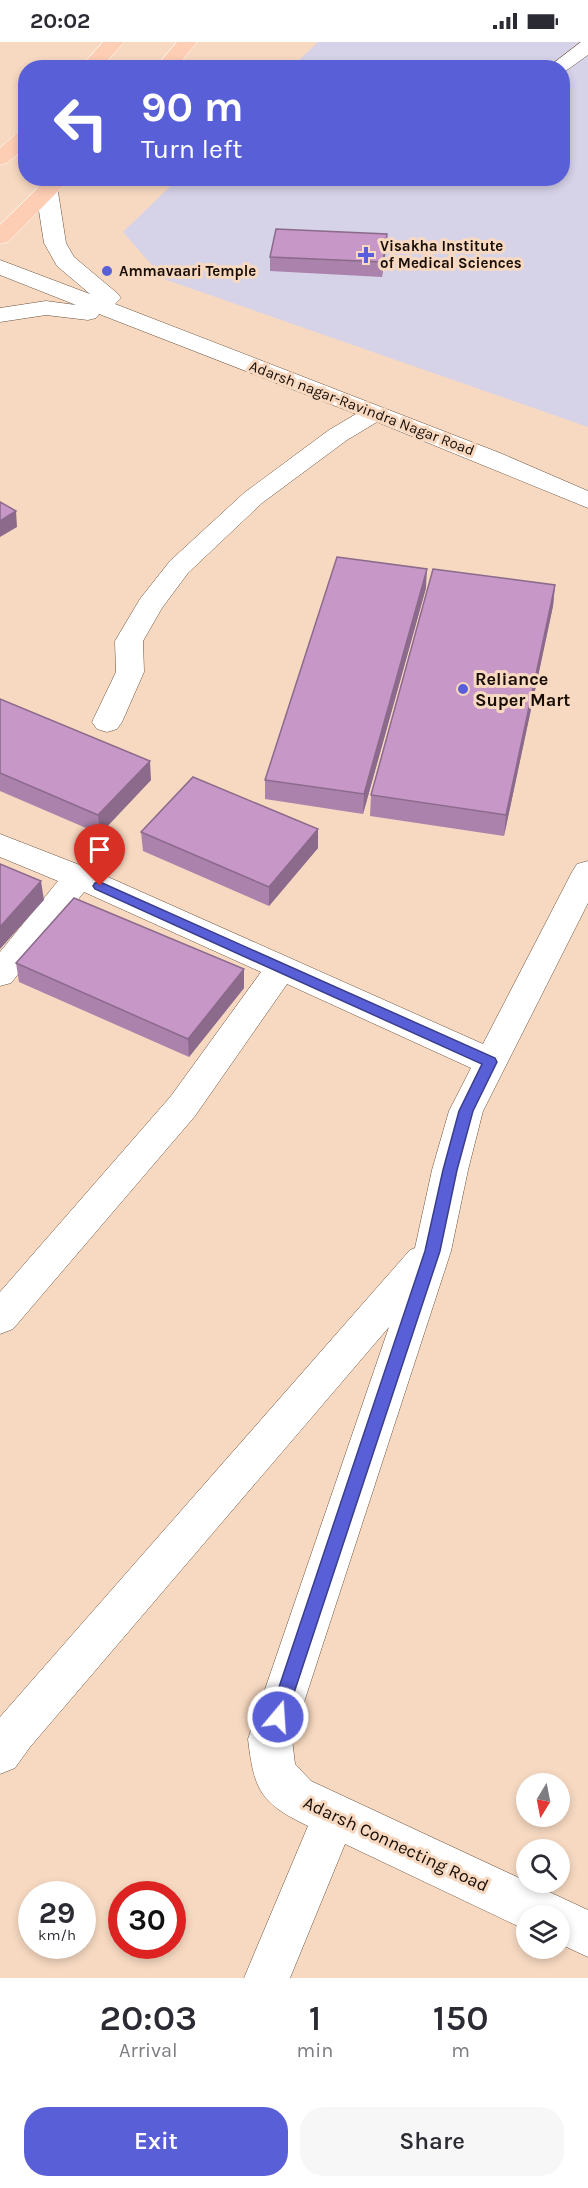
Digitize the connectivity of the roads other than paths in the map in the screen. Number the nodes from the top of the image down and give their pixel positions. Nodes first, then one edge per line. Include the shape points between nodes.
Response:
1 (114, 42) edge
2 (187, 42) edge
3 (588, 46) edge
4 (97, 60) edge
5 (172, 60) edge
6 (568, 60) edge
7 (18, 142) edge
8 (0, 159) edge
9 (53, 186) edge
10 (54, 186) edge
11 (0, 237) edge
12 (0, 243) edge
13 (0, 267) edge
14 (0, 315) edge
15 (134, 318) junction
16 (374, 414) junction
17 (588, 500) edge
18 (107, 722) dead end
19 (0, 845) edge
20 (588, 872) edge
21 (80, 877) junction
22 (282, 967) junction
23 (0, 974) edge
24 (490, 1062) junction
25 (433, 1251) junction
26 (0, 1318) edge
27 (0, 1754) edge
28 (334, 1817) junction
29 (524, 1905) edge
30 (570, 1926) edge
31 (588, 1934) edge
32 (267, 1978) edge

1 - 4 main road
2 - 5 main road
3 - 6 street
7 - 8 main road
9 - 11 main road
10 - 15 street via 55,243 65,261
12 - 15 street
13 - 15 street
14 - 15 street via 46,308
15 - 16 street, Adarsh nagar-Ravindra Nagar Road
16 - 17 street, Adarsh nagar-Ravindra Nagar Road
16 - 18 street via 338,435 253,498 179,567 129,641 130,672
19 - 21 street
20 - 24 street, Adarsh Connecting Road
21 - 22 street
21 - 23 street
22 - 24 street
22 - 26 street via 183,1106
24 - 25 street, Adarsh Connecting Road via 466,1111
25 - 27 street
25 - 28 street, Adarsh Connecting Road via 270,1740 274,1774 295,1797
28 - 29 street, Adarsh Connecting Road
28 - 32 street
30 - 31 street

